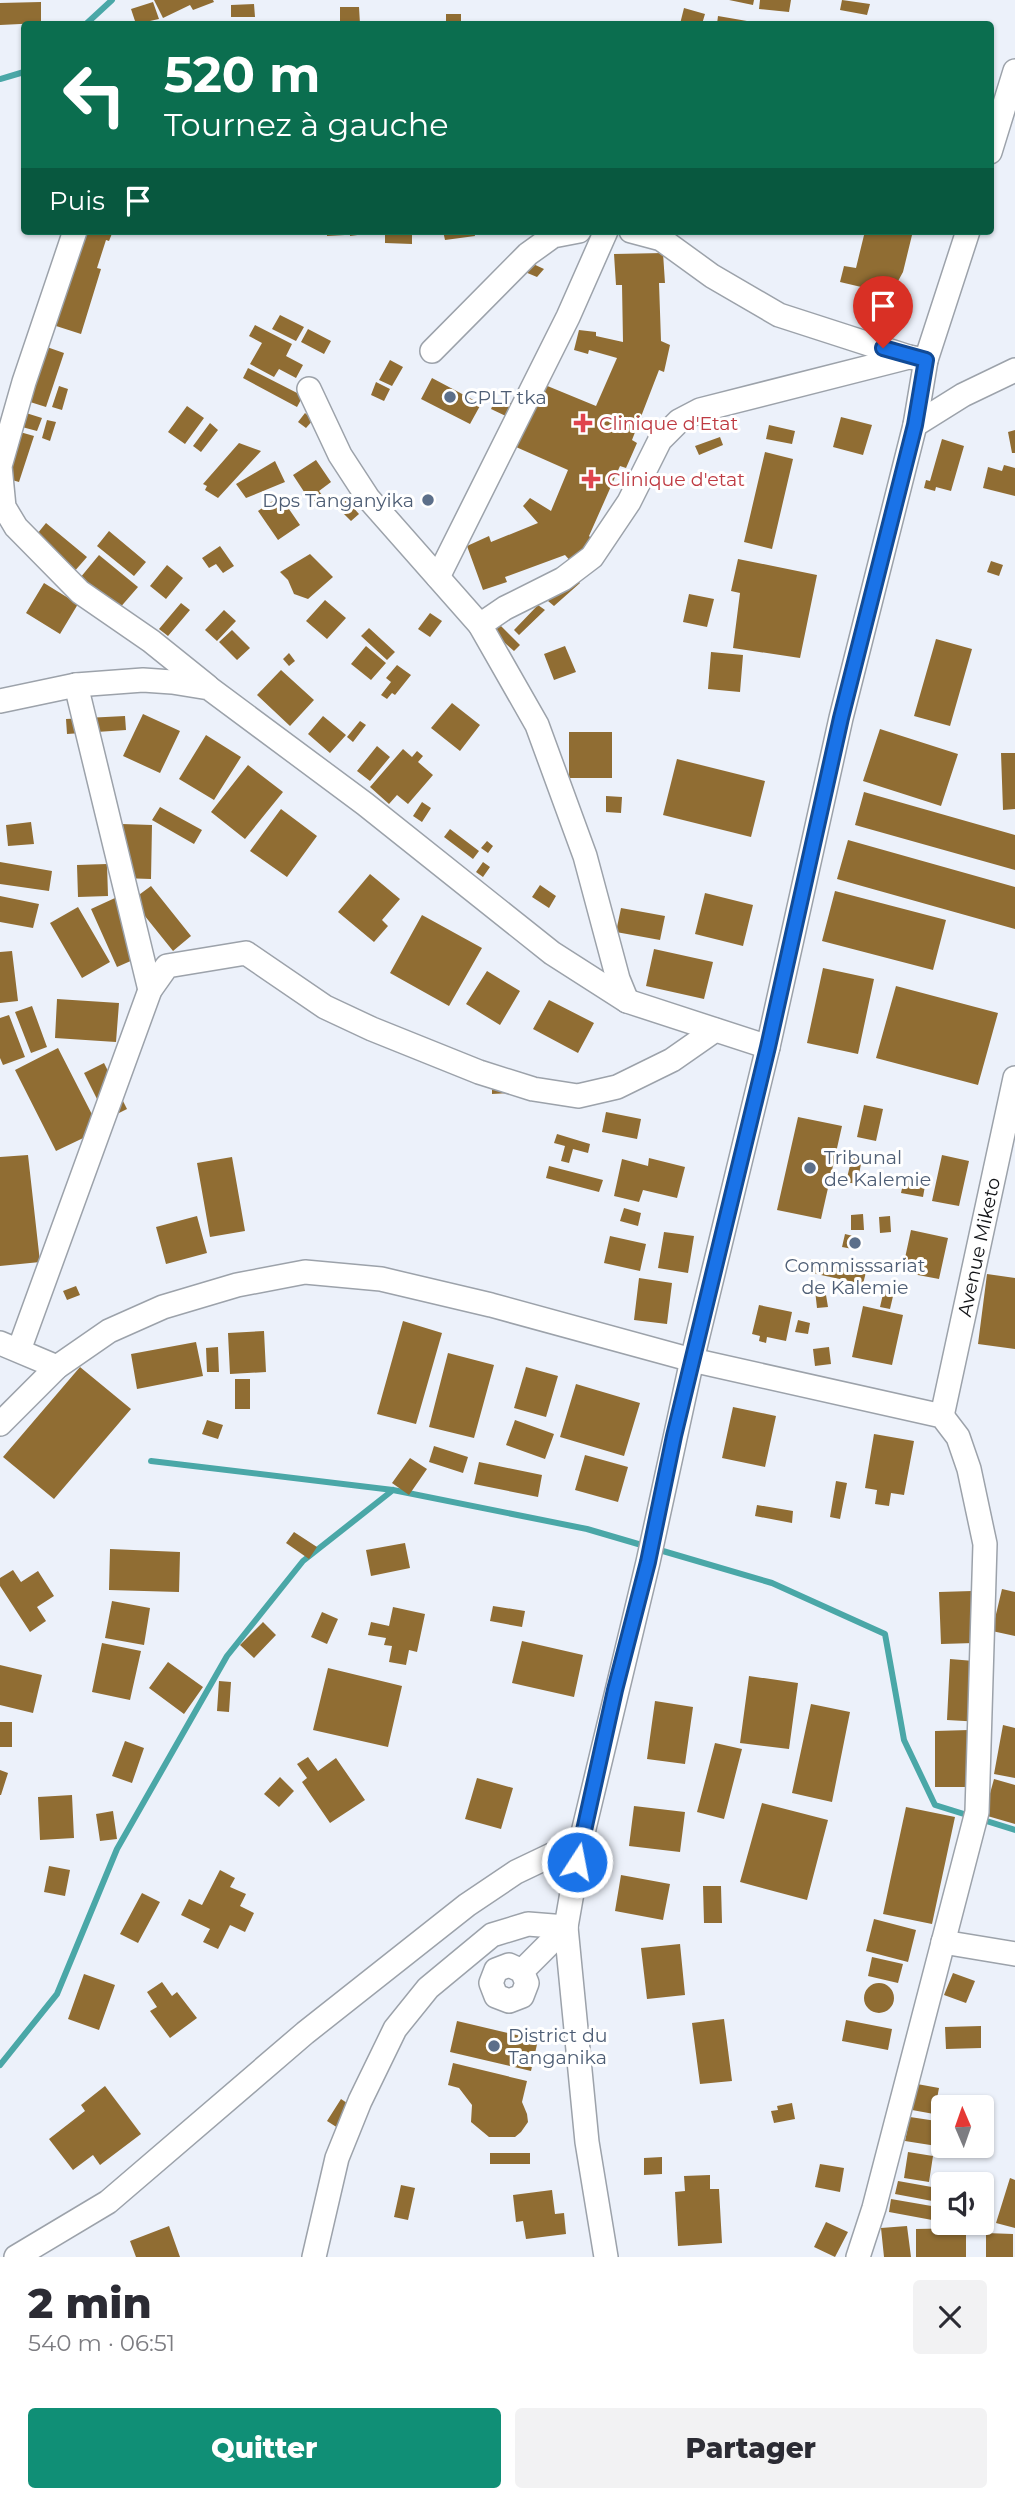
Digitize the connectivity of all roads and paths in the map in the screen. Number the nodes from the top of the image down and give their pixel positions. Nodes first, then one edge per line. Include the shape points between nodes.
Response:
1 (1015, 71) edge
2 (994, 139) edge
3 (74, 235) edge
4 (558, 235) edge
5 (604, 235) edge
6 (646, 235) edge
7 (966, 235) edge
8 (432, 351) dead end
9 (918, 358) junction
10 (1015, 370) edge
11 (309, 389) dead end
12 (915, 425) junction
13 (438, 578) junction
14 (480, 625) junction
15 (76, 685) junction
16 (209, 688) junction
17 (0, 701) edge
18 (150, 990) junction
19 (627, 1001) junction
20 (715, 1030) junction
21 (768, 1047) junction
22 (1015, 1078) edge
23 (9, 1347) edge
24 (692, 1360) junction
25 (57, 1367) junction
26 (942, 1416) junction
27 (0, 1424) edge
28 (581, 1841) junction
29 (566, 1927) junction
30 (943, 1942) junction
31 (1015, 1954) edge
32 (522, 1970) dead end
33 (16, 2257) edge
34 (314, 2257) edge
35 (606, 2257) edge
36 (858, 2257) edge

1 - 2 street
3 - 16 street via 0,466 4,507 16,527 80,592 152,641
4 - 8 street via 528,254
5 - 13 street
6 - 9 street via 661,239 779,315
7 - 9 street
9 - 12 street
9 - 14 street via 701,410 678,421 660,440 629,502 592,557 563,579
10 - 12 street
11 - 13 street via 340,455 368,498
12 - 21 street via 841,718
13 - 14 street
14 - 19 street via 537,725 585,856
15 - 16 street via 143,680
15 - 17 street
15 - 18 street
16 - 19 street via 365,804 552,953
18 - 20 street via 167,966 246,953 325,1007 372,1030 479,1072 578,1096 617,1087 672,1060
18 - 23 street
19 - 20 street
20 - 21 street
21 - 24 street
22 - 26 street, Avenue Miketo
23 - 25 street
24 - 25 street via 381,1279 305,1272 237,1285 163,1307 108,1331
24 - 26 street
24 - 28 street
25 - 27 street
26 - 30 street via 958,1437 970,1469 985,1544 977,1812
28 - 29 street
28 - 33 street via 516,1872 467,1905 304,2033 108,2202
29 - 32 street
29 - 34 street via 528,1924 492,1935 428,1988 394,2029 337,2158
29 - 35 street via 587,2142
30 - 31 street
30 - 36 street

